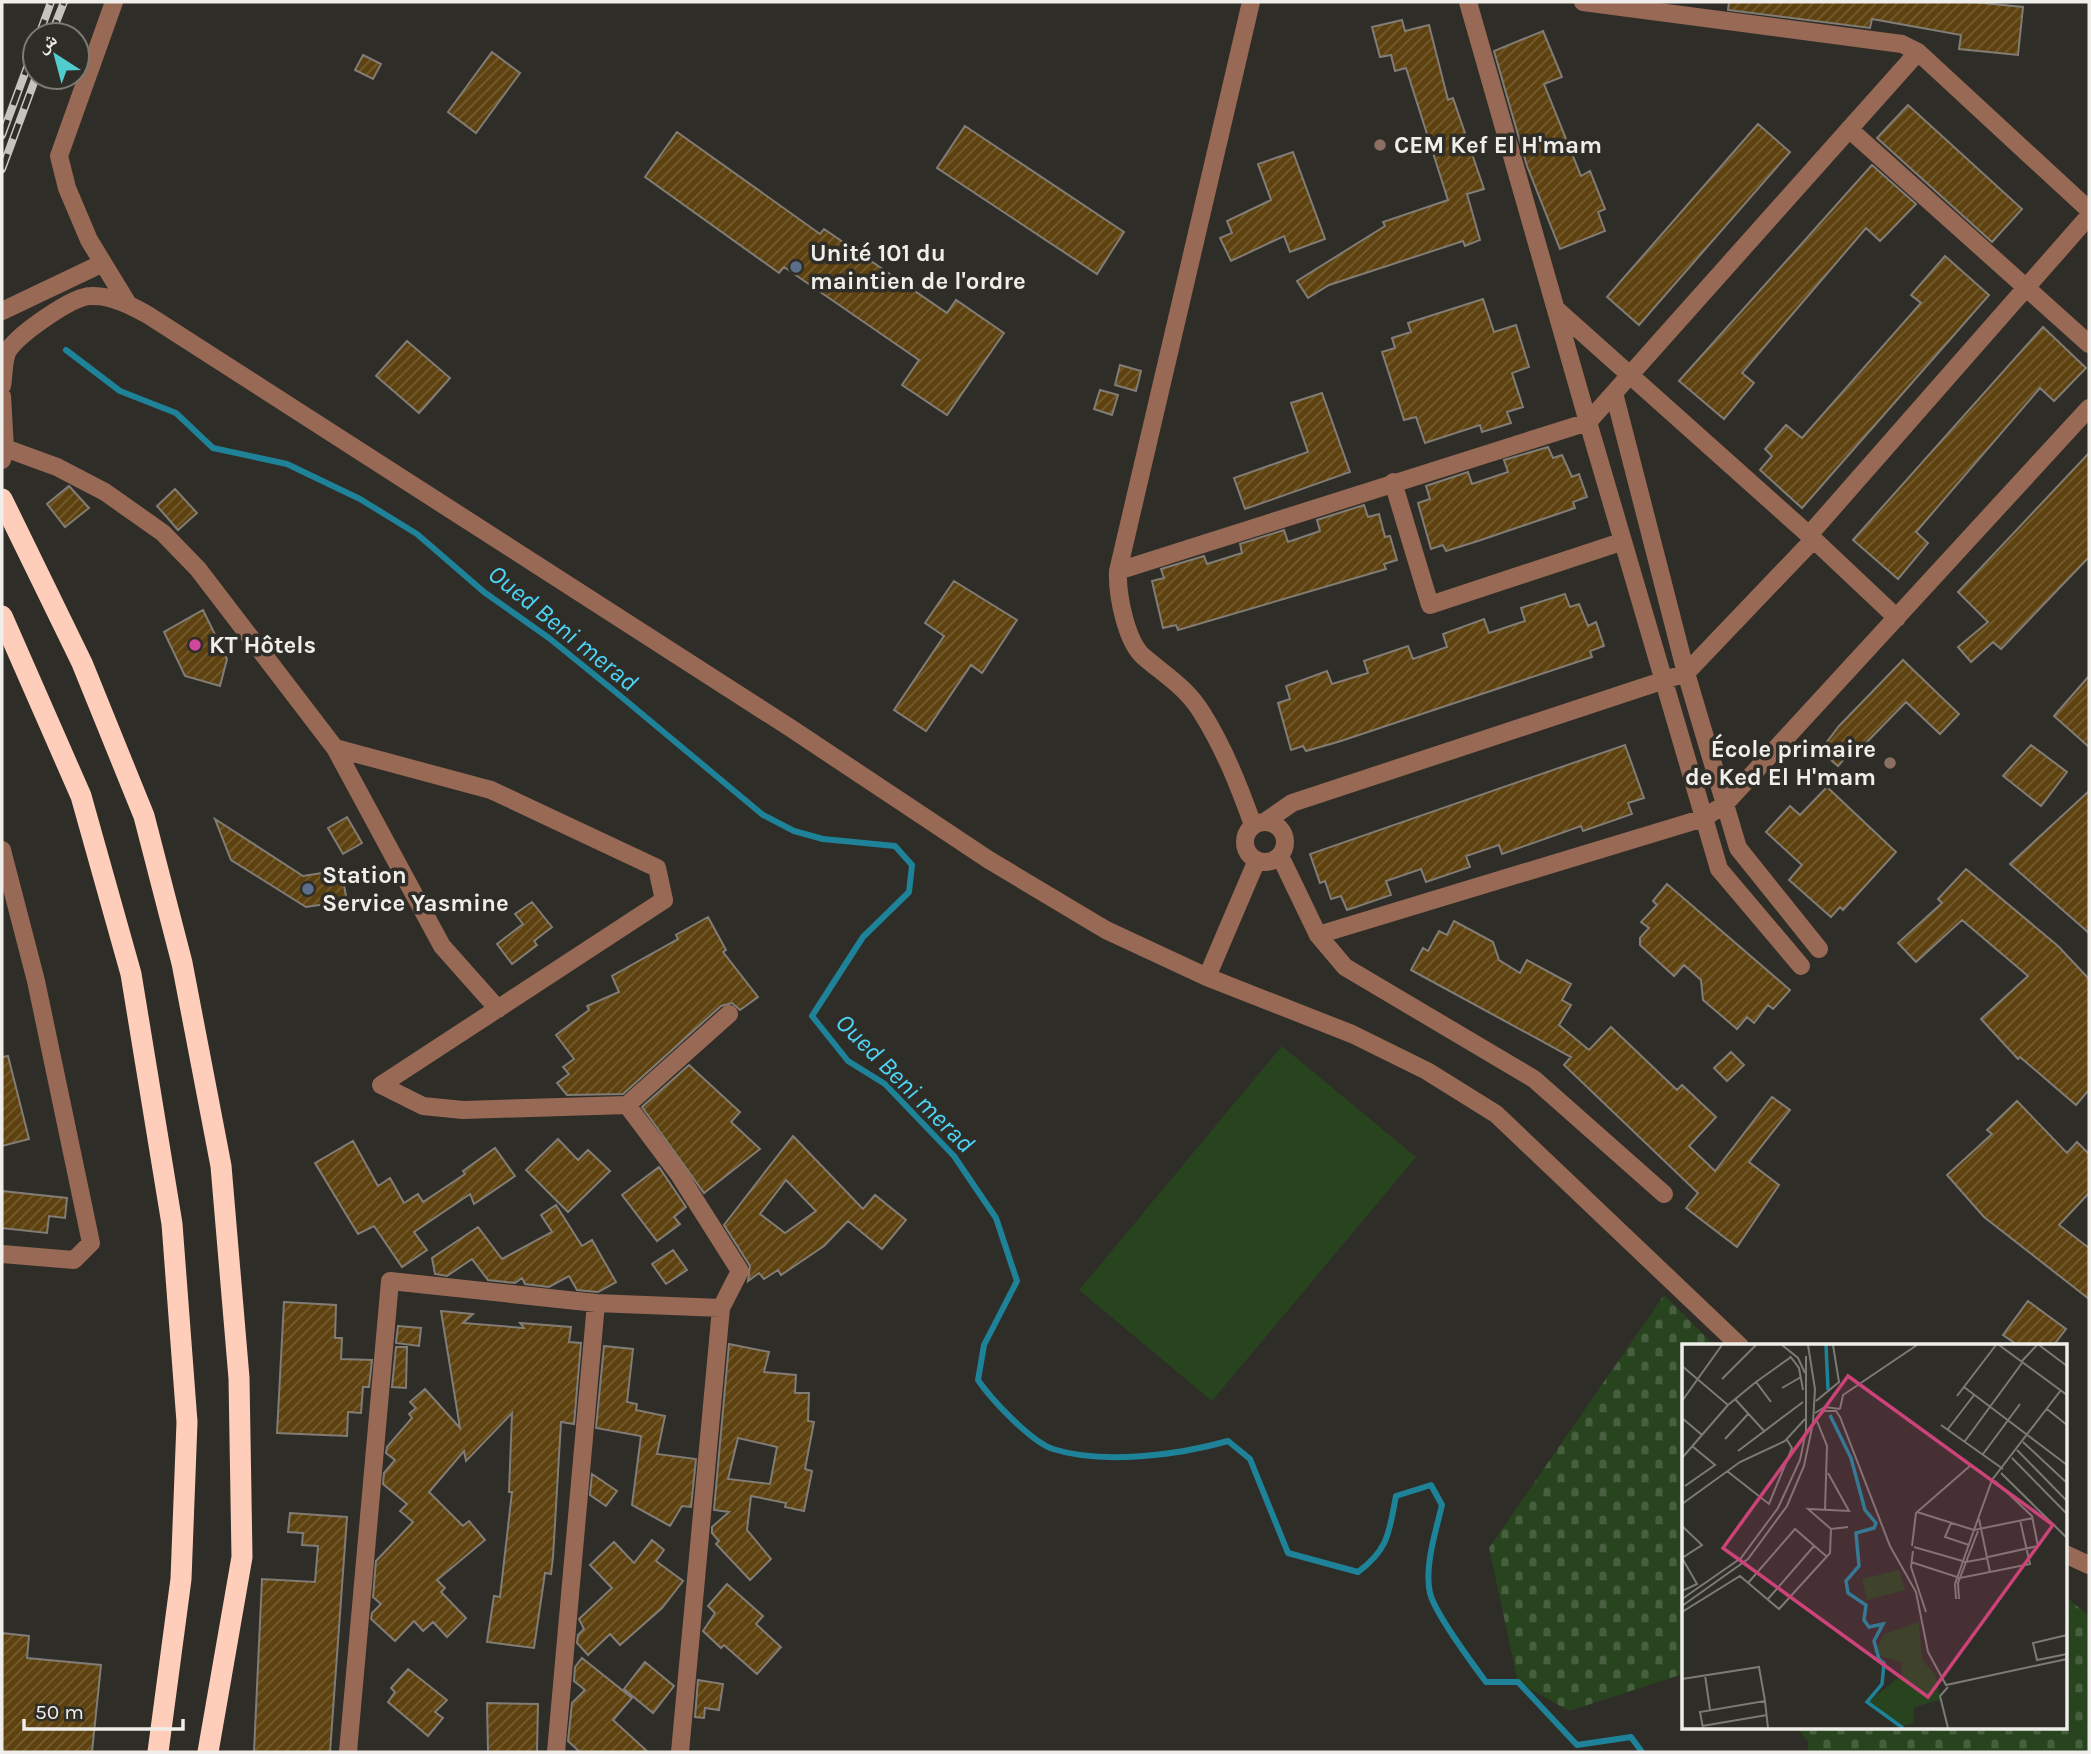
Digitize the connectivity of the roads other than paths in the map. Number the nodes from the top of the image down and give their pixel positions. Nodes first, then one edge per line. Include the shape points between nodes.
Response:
1 (114, 2) edge
2 (1251, 2) edge
3 (1468, 2) edge
4 (1583, 2) edge
5 (1918, 52) junction
6 (1849, 129) junction
7 (2089, 210) edge
8 (2089, 216) edge
9 (103, 263) junction
10 (2027, 288) junction
11 (128, 304) junction
12 (1556, 309) junction
13 (2, 311) edge
14 (2089, 344) edge
15 (1630, 375) junction
16 (2, 386) edge
17 (1614, 393) junction
18 (2, 396) edge
19 (2089, 408) edge
20 (1588, 422) junction
21 (3, 454) edge
22 (1393, 482) junction
23 (2, 499) edge
24 (1812, 537) junction
25 (1621, 542) junction
26 (1118, 571) junction
27 (2, 616) edge
28 (1897, 618) junction
29 (1686, 673) junction
30 (1663, 682) junction
31 (335, 748) junction
32 (1725, 804) junction
33 (1704, 818) junction
34 (1259, 823) junction
35 (2, 850) edge
36 (1280, 856) junction
37 (1257, 860) junction
38 (1318, 935) junction
39 (1819, 948) dead end
40 (1801, 966) dead end
41 (1207, 976) junction
42 (498, 1009) junction
43 (729, 1014) dead end
44 (627, 1105) junction
45 (1664, 1194) dead end
46 (2, 1254) edge
47 (596, 1303) junction
48 (721, 1308) junction
49 (1738, 1344) edge
50 (2066, 1554) edge
51 (2089, 1565) edge
52 (158, 1752) edge
53 (208, 1752) edge
54 (348, 1752) edge
55 (556, 1752) edge
56 (680, 1752) edge

1 - 9 street via 59,156 67,188
2 - 26 street
3 - 12 street
4 - 5 street via 1902,44
5 - 6 street
5 - 7 street
6 - 10 street
6 - 15 street
8 - 10 street
9 - 11 street
9 - 13 street
10 - 14 street
10 - 24 street
11 - 16 street via 85,296 36,324 8,351
11 - 41 street via 185,335 989,860 1106,930
12 - 15 street
12 - 20 street
15 - 17 street
15 - 24 street
17 - 20 street
17 - 29 street
18 - 21 street
19 - 28 street
20 - 22 street
20 - 25 street
21 - 31 street via 57,467 105,492 163,533 198,569
22 - 25 street via 1430,605
22 - 26 street
23 - 53 highway via 82,663 144,816 182,963 221,1166 239,1378 242,1557
24 - 28 street
24 - 29 street
25 - 30 street
26 - 34 street via 1120,602 1135,646 1185,690 1201,712
27 - 52 highway via 81,796 96,847 131,974 172,1224 187,1422 181,1579
28 - 32 street
29 - 30 street
29 - 32 street
30 - 33 street
30 - 34 street via 1292,803
31 - 42 street via 442,946
31 - 42 street via 491,790 657,868 664,900
32 - 33 street
32 - 39 street via 1738,848
33 - 38 street
33 - 40 street via 1719,869
34 - 36 street via 1273,822 1283,832 1285,845
34 - 37 street via 1245,837 1251,857
35 - 46 street via 36,981 91,1243 74,1260
36 - 37 street
36 - 38 street
37 - 41 street
38 - 45 street via 1345,967 1534,1079
41 - 49 street via 1352,1034 1427,1071 1496,1114
42 - 44 street via 381,1084 423,1106 463,1110
43 - 44 street
44 - 48 street via 678,1173 740,1271
47 - 48 street
47 - 54 street via 390,1281
47 - 55 street
48 - 56 street
50 - 51 street

